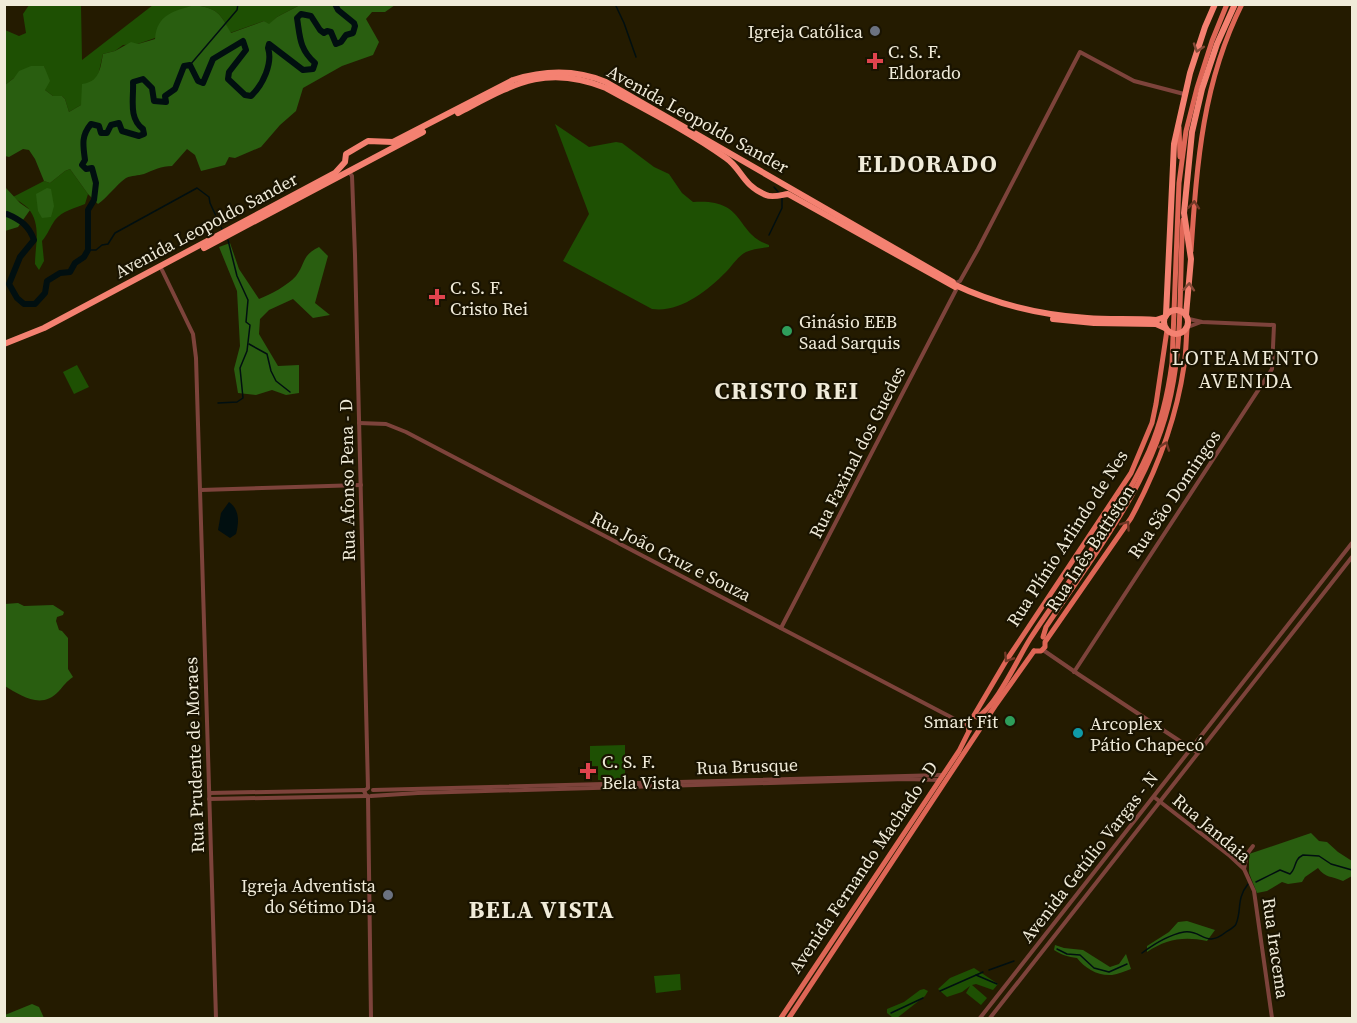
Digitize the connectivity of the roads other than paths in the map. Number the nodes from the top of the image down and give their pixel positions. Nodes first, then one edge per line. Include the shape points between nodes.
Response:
1 (1215, 4) edge
2 (1227, 4) edge
3 (1235, 4) edge
4 (1242, 4) edge
5 (1184, 94) junction
6 (1179, 126) junction
7 (372, 141) junction
8 (380, 154) junction
9 (345, 162) junction
10 (753, 167) junction
11 (349, 171) junction
12 (744, 181) junction
13 (782, 183) junction
14 (1179, 183) junction
15 (775, 196) junction
16 (1184, 213) junction
17 (1191, 259) junction
18 (162, 270) junction
19 (955, 286) junction
20 (1166, 297) junction
21 (1177, 303) junction
22 (1165, 316) junction
23 (1188, 317) junction
24 (1148, 319) junction
25 (1202, 322) junction
26 (1187, 328) junction
27 (1166, 329) junction
28 (1176, 342) junction
29 (4, 346) edge
30 (359, 423) junction
31 (1141, 480) junction
32 (361, 485) junction
33 (1122, 487) junction
34 (201, 490) junction
35 (1136, 509) junction
36 (1107, 525) junction
37 (1353, 543) edge
38 (1353, 557) edge
39 (780, 628) junction
40 (1034, 636) junction
41 (1044, 640) junction
42 (1029, 643) junction
43 (1043, 650) junction
44 (1034, 651) junction
45 (1074, 672) junction
46 (975, 717) junction
47 (982, 725) junction
48 (967, 728) junction
49 (977, 732) junction
50 (1193, 748) junction
51 (1198, 753) junction
52 (944, 779) junction
53 (1168, 779) junction
54 (368, 792) junction
55 (209, 793) junction
56 (1166, 793) junction
57 (1154, 797) junction
58 (209, 799) junction
59 (1160, 802) junction
60 (922, 813) junction
61 (1252, 846) dead end
62 (1244, 869) junction
63 (1250, 881) joint
64 (216, 1018) edge
65 (371, 1018) edge
66 (781, 1018) edge
67 (789, 1018) edge
68 (980, 1018) edge
69 (990, 1018) edge
70 (1272, 1018) edge

1 -> 5 highway
2 - 14 main road via 1197,88
3 - 16 highway via 1195,112
17 -> 4 main road via 1207,100
5 - 6 highway
5 - 19 street, Rua Faxinal dos Guedes via 1134,81 1080,52
6 - 14 main road
6 - 20 highway via 1174,144
7 - 8 highway
7 - 9 highway, Avenida Leopoldo Sander via 346,154
7 - 10 highway, Avenida Leopoldo Sander via 393,142 513,80 548,72 570,72 606,82
8 - 11 highway, Avenida Leopoldo Sander
8 - 12 highway, Avenida Leopoldo Sander via 510,86 546,77 575,78 606,88 713,149 729,160
9 - 11 highway
9 - 29 highway, Avenida Leopoldo Sander via 335,173
10 - 12 highway via 744,170
10 - 13 highway, Avenida Leopoldo Sander
11 - 18 highway, Avenida Leopoldo Sander
11 - 30 street, Rua Afonso Pena - D
12 - 15 highway, Avenida Leopoldo Sander via 767,196
13 - 15 highway
13 - 19 highway, Avenida Leopoldo Sander
14 - 21 main road
15 - 19 highway, Avenida Leopoldo Sander via 788,194
16 - 17 highway
16 - 21 main road
23 -> 17 highway
18 - 29 highway, Avenida Leopoldo Sander via 54,327
18 - 34 street, Rua Prudente de Moraes via 194,339
19 - 24 highway, Avenida Leopoldo Sander via 988,299 1049,314
19 - 27 highway, Avenida Leopoldo Sander via 1006,308 1046,317 1156,324
19 - 39 street, Rua Faxinal dos Guedes
20 - 22 highway
20 - 24 highway via 1160,313
21 - 28 main road
22 - 23 highway via 1175,309
22 - 24 highway, Avenida Leopoldo Sander
22 - 27 highway
23 - 25 street
23 - 26 highway
25 - 26 street
25 - 45 street, Rua São Domingos via 1274,325 1272,369
26 - 27 highway via 1176,334
35 -> 26 main road, Rua Inês Battiston via 1160,459 1176,411
27 - 33 main road, Rua Plínio Arlindo de Nes via 1152,423
28 - 31 main road via 1169,406
28 - 36 main road via 1168,393 1150,449
30 - 32 street, Rua Afonso Pena - D
30 - 39 street, Rua João Cruz e Souza via 386,424 406,432
31 - 35 main road
31 - 41 main road via 1046,627
32 - 34 street
32 - 54 street, Rua Afonso Pena - D
33 - 36 main road
33 -> 46 main road, Rua Plínio Arlindo de Nes via 1006,661
34 - 55 street, Rua Prudente de Moraes
41 -> 35 main road, Rua Inês Battiston via 1052,636
36 - 40 main road
37 - 50 street, Avenida Getúlio Vargas - N
38 - 51 street, Avenida Getúlio Vargas - N
39 - 48 street, Rua João Cruz e Souza
40 - 41 main road
40 - 42 main road
41 - 43 main road
42 - 44 main road
42 - 46 main road via 983,713
43 - 44 main road
43 - 45 street
44 - 47 main road
45 - 50 street
46 - 47 main road
46 - 48 main road, Avenida Fernando Machado - D via 967,721
47 - 49 main road, Avenida Fernando Machado - D
48 - 49 main road
48 - 52 main road, Avenida Fernando Machado - D
49 - 52 main road, Avenida Fernando Machado - D
50 - 51 street
50 - 53 street, Avenida Getúlio Vargas - N
51 - 56 street, Avenida Getúlio Vargas - N
52 - 54 street, Rua Brusque
52 - 60 main road, Avenida Fernando Machado - D
53 - 56 street via 1171,784
53 - 57 street, Avenida Getúlio Vargas - N
54 - 55 street, Rua Brusque
54 - 58 street, Rua Brusque
54 - 65 street, Rua Afonso Pena - D
55 - 58 street, Rua Prudente de Moraes
56 - 59 street, Avenida Getúlio Vargas - N
57 - 59 street, Rua Jandaia
57 - 68 street, Avenida Getúlio Vargas - N
58 - 64 street, Rua Prudente de Moraes
59 - 62 street, Rua Jandaia
59 - 69 street, Avenida Getúlio Vargas - N
60 - 66 main road, Avenida Fernando Machado - D
60 - 67 main road, Avenida Fernando Machado - D
61 - 62 street
62 - 63 street, Rua Jandaia
63 - 70 street, Rua Iracema

